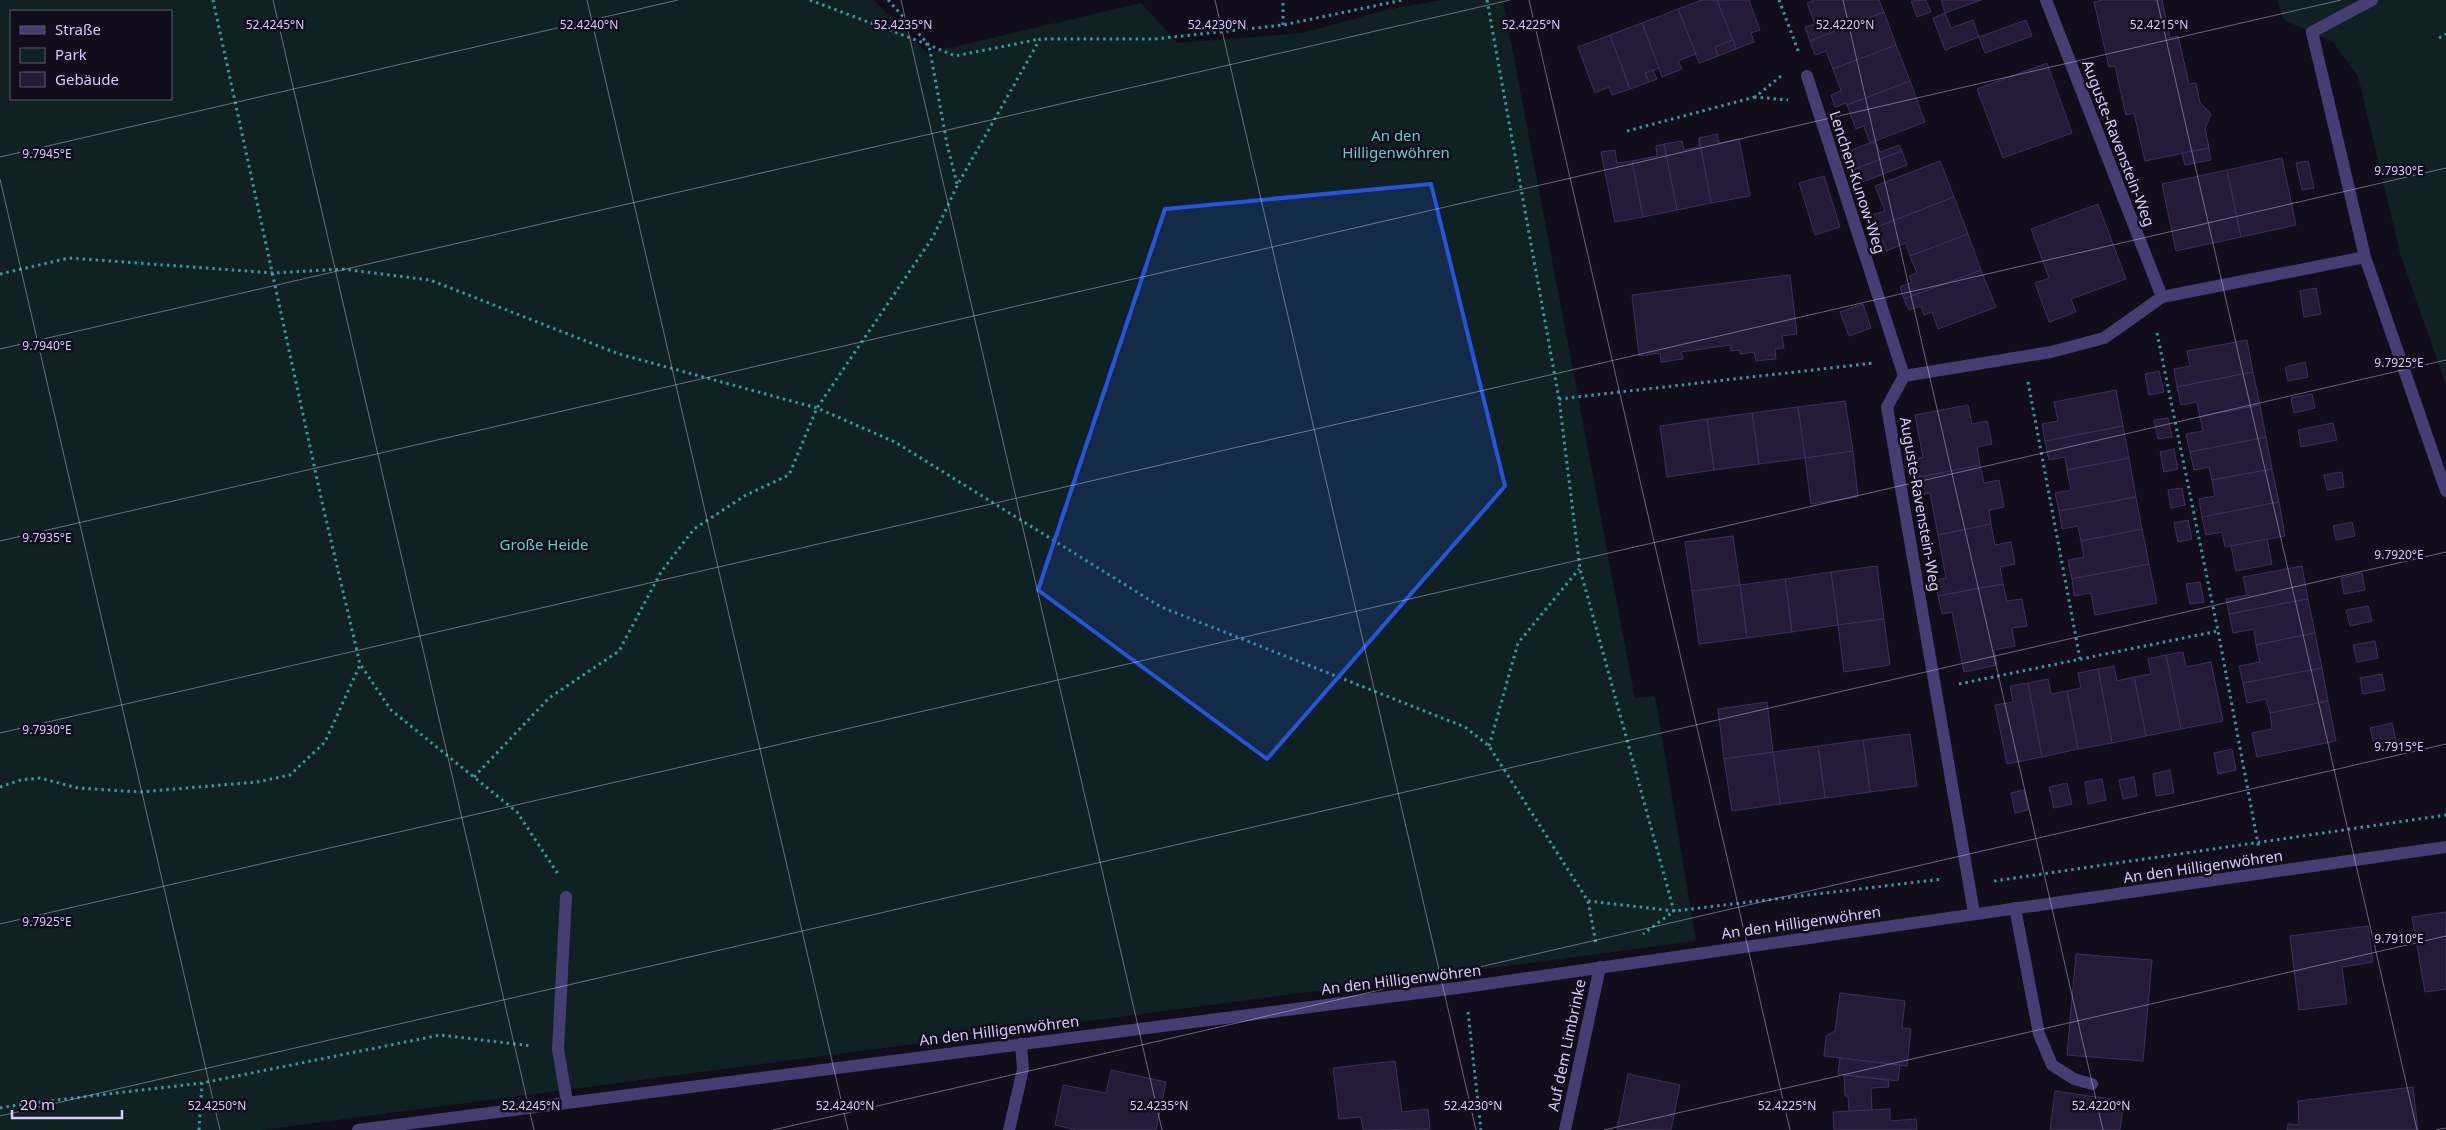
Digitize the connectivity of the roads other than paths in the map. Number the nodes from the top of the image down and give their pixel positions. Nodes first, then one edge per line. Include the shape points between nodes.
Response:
1 (2046, 0) edge
2 (2372, 0) edge
3 (1807, 76) road end
4 (2365, 257) junction
5 (2162, 297) junction
6 (1904, 376) junction
7 (2446, 491) edge
8 (2446, 847) edge
9 (566, 897) road end
10 (2015, 908) junction
11 (1974, 913) junction
12 (1600, 967) junction
13 (1021, 1044) junction
14 (2092, 1084) dead end
15 (567, 1102) junction
16 (358, 1130) edge
17 (1008, 1130) edge
18 (1564, 1130) edge

1 - 5 street, Auguste-Ravenstein-Weg
2 - 4 street via 2312,32
3 - 6 street, Lenchen-Kunow-Weg
4 - 5 street
4 - 7 street
5 - 6 street via 2104,338 2023,356
6 - 11 street, Auguste-Ravenstein-Weg via 1887,407
8 - 10 street, An den Hilligenwöhren
9 - 15 street via 558,1049
10 - 11 street, An den Hilligenwöhren
10 - 14 street via 2039,1034 2052,1065 2074,1079
11 - 12 street, An den Hilligenwöhren
12 - 13 street, An den Hilligenwöhren
12 - 18 street, Auf dem Limbrinke
13 - 15 street, An den Hilligenwöhren
13 - 17 street via 1023,1069
15 - 16 street, An den Hilligenwöhren

